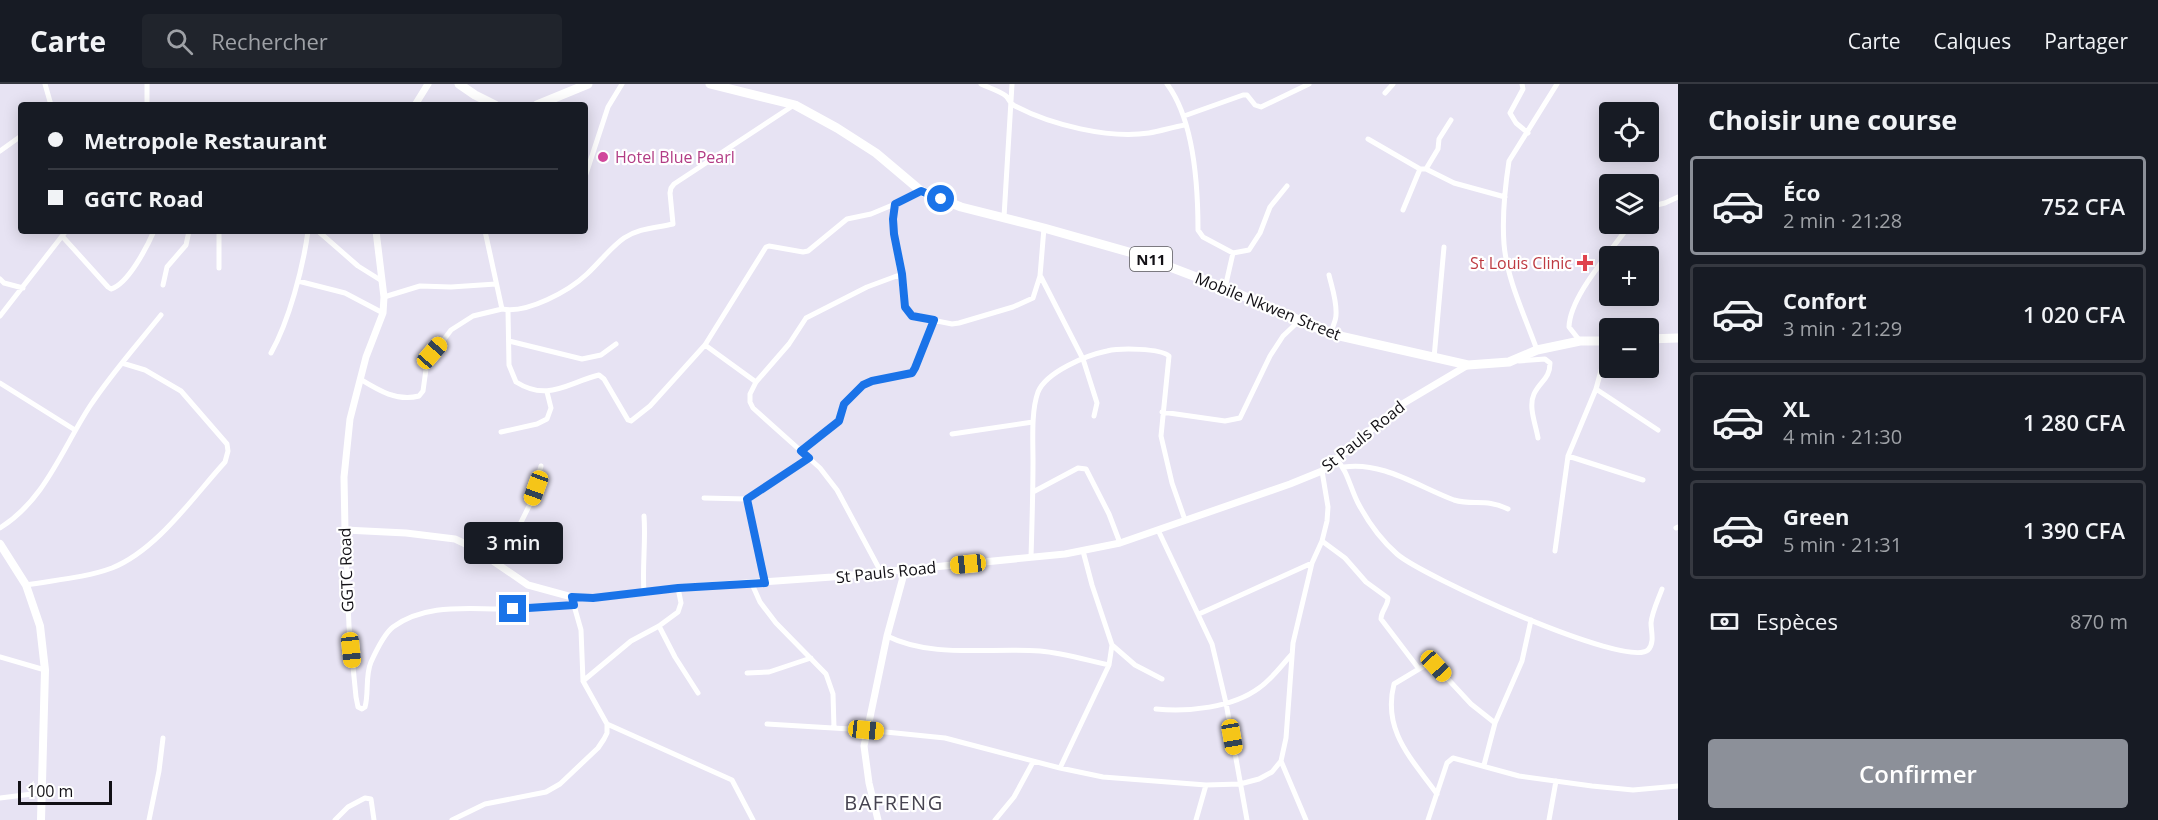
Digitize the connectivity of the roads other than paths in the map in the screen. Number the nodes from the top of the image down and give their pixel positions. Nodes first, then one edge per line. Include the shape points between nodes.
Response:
1 (45, 84) edge
2 (147, 84) edge
3 (429, 84) edge
4 (459, 84) edge
5 (588, 84) edge
6 (622, 84) edge
7 (710, 84) edge
8 (981, 84) edge
9 (1012, 84) edge
10 (1167, 84) edge
11 (1309, 84) edge
12 (1393, 84) edge
13 (1522, 84) edge
14 (1557, 84) edge
15 (733, 86) edge
16 (1385, 93) dead end
17 (50, 102) edge
18 (147, 102) edge
19 (417, 102) edge
20 (489, 102) edge
21 (544, 102) edge
22 (795, 105) junction
23 (1012, 105) junction
24 (1184, 116) junction
25 (1451, 120) dead end
26 (1185, 125) junction
27 (1528, 133) junction
28 (18, 138) edge
29 (1368, 139) dead end
30 (0, 151) edge
31 (588, 168) edge
32 (1423, 169) junction
33 (1287, 186) dead end
34 (921, 191) junction
35 (1505, 197) junction
36 (1678, 197) edge
37 (895, 204) junction
38 (1659, 204) edge
39 (1403, 210) dead end
40 (1004, 217) junction
41 (1044, 228) junction
42 (64, 234) edge
43 (152, 234) edge
44 (188, 234) edge
45 (219, 234) edge
46 (307, 234) edge
47 (321, 234) edge
48 (376, 234) edge
49 (486, 234) edge
50 (1623, 234) edge
51 (1444, 247) dead end
52 (1233, 254) junction
53 (219, 268) dead end
54 (902, 274) junction
55 (1329, 275) dead end
56 (1040, 276) junction
57 (1, 281) edge
58 (298, 281) junction
59 (381, 281) junction
60 (496, 284) junction
61 (163, 285) dead end
62 (23, 288) junction
63 (1225, 288) junction
64 (384, 297) junction
65 (505, 310) junction
66 (383, 313) junction
67 (161, 315) dead end
68 (0, 316) edge
69 (934, 320) junction
70 (1300, 320) junction
71 (1331, 334) junction
72 (1678, 338) edge
73 (1659, 339) edge
74 (509, 341) junction
75 (1580, 341) junction
76 (1599, 341) edge
77 (616, 344) dead end
78 (705, 345) junction
79 (1537, 350) junction
80 (271, 353) dead end
81 (1434, 358) junction
82 (1083, 359) junction
83 (1509, 362) junction
84 (123, 363) junction
85 (1468, 365) junction
86 (1599, 378) edge
87 (360, 379) junction
88 (756, 382) junction
89 (0, 383) edge
90 (1596, 389) junction
91 (547, 392) junction
92 (1162, 412) junction
93 (1094, 416) dead end
94 (1033, 422) junction
95 (75, 430) junction
96 (1658, 430) dead end
97 (501, 432) dead end
98 (952, 434) dead end
99 (1538, 438) dead end
100 (801, 451) junction
101 (1568, 456) junction
102 (809, 458) junction
103 (1336, 459) junction
104 (541, 466) dead end
105 (1344, 467) junction
106 (1322, 471) junction
107 (1643, 480) dead end
108 (1033, 492) junction
109 (704, 498) dead end
110 (747, 499) junction
111 (1508, 509) dead end
112 (644, 516) dead end
113 (1185, 520) junction
114 (0, 528) edge
115 (345, 530) junction
116 (1158, 530) junction
117 (1322, 541) junction
118 (1120, 543) junction
119 (0, 544) edge
120 (1083, 551) junction
121 (1555, 551) dead end
122 (1031, 557) junction
123 (1312, 563) junction
124 (500, 565) junction
125 (905, 570) junction
126 (881, 573) junction
127 (765, 583) junction
128 (752, 584) junction
129 (26, 585) junction
130 (678, 588) junction
131 (1662, 589) dead end
132 (644, 592) junction
133 (573, 601) junction
134 (1198, 614) junction
135 (1531, 620) junction
136 (659, 626) junction
137 (887, 636) junction
138 (1112, 645) junction
139 (1293, 653) junction
140 (0, 657) edge
141 (811, 658) junction
142 (1109, 665) junction
143 (1419, 669) junction
144 (45, 670) junction
145 (747, 673) dead end
146 (1162, 679) dead end
147 (583, 681) junction
148 (698, 693) dead end
149 (1226, 703) junction
150 (1156, 709) dead end
151 (1495, 723) junction
152 (607, 724) junction
153 (767, 724) dead end
154 (834, 728) junction
155 (866, 730) junction
156 (163, 738) dead end
157 (1281, 761) junction
158 (1033, 762) junction
159 (1484, 765) junction
160 (1060, 768) junction
161 (1556, 781) junction
162 (1240, 784) junction
163 (1206, 785) junction
164 (1678, 786) edge
165 (40, 793) junction
166 (1437, 794) junction
167 (0, 798) edge
168 (41, 820) edge
169 (148, 820) edge
170 (335, 820) edge
171 (374, 820) edge
172 (452, 820) edge
173 (753, 820) edge
174 (878, 820) edge
175 (995, 820) edge
176 (1197, 820) edge
177 (1247, 820) edge
178 (1306, 820) edge
179 (1428, 820) edge
180 (1549, 820) edge

1 - 17 street
2 - 18 street
3 - 19 street
4 - 20 highway
5 - 21 highway
6 - 31 street via 608,107
7 - 15 highway, Mobile Nkwen Street / N11
8 - 23 street via 1006,96
9 - 23 street
10 - 24 street
11 - 24 street via 1261,107 1243,94
12 - 16 street
13 - 27 street via 1510,113
14 - 27 street
15 - 22 highway, Mobile Nkwen Street / N11
22 - 34 highway, Mobile Nkwen Street / N11 via 876,153
22 - 65 street via 674,184 670,193 673,224 652,226 626,237 572,286 531,306
23 - 26 street via 1036,116 1112,133 1148,133
23 - 40 street
24 - 26 street
25 - 32 street via 1439,138 1438,149
26 - 52 street via 1196,173 1198,230
27 - 35 street via 1509,161
28 - 30 street
29 - 32 street
32 - 35 street via 1454,183
32 - 39 street
33 - 52 street via 1270,207 1249,250
34 - 37 street
34 - 40 highway, Mobile Nkwen Street / N11 via 961,207
35 - 79 street via 1506,255
36 - 38 street
37 - 54 street via 894,234
37 - 78 street via 847,219 808,251 766,247
40 - 41 highway, Mobile Nkwen Street / N11
41 - 56 street
41 - 63 highway, Mobile Nkwen Street / N11 via 1136,254
42 - 43 street via 111,289 123,282
42 - 62 street
44 - 61 street via 186,245 167,267
45 - 53 street
46 - 58 street
47 - 59 street
48 - 59 street, GGTC Road
49 - 60 street
50 - 75 street via 1573,307 1569,327
51 - 81 street
52 - 63 street
54 - 69 street via 908,313
54 - 88 street via 807,318
55 - 71 street via 1336,300
56 - 69 street via 1032,298 1013,307 958,324
56 - 82 street
57 - 62 street
58 - 66 street via 345,293
58 - 80 street
59 - 64 street, GGTC Road
60 - 64 street via 420,286
60 - 65 street
62 - 68 street
63 - 70 highway, Mobile Nkwen Street / N11
64 - 66 street, GGTC Road
65 - 74 street
65 - 87 street via 473,316 451,330 427,362 419,396 400,398
66 - 87 street, GGTC Road
67 - 84 street
69 - 100 street via 912,373 863,385 844,404 839,421
70 - 71 highway, Mobile Nkwen Street / N11
70 - 92 street via 1278,343 1240,418 1225,421
71 - 81 highway, Mobile Nkwen Street / N11
72 - 73 highway
74 - 77 street via 582,359 601,355
74 - 91 street via 509,365 516,382
75 - 76 highway, Mobile Nkwen Street / N11
75 - 79 highway, Mobile Nkwen Street / N11
78 - 88 street
78 - 91 street via 650,406 631,421 599,375
79 - 83 highway, Mobile Nkwen Street / N11
81 - 85 highway, Mobile Nkwen Street / N11
82 - 92 street via 1112,350 1164,351 1170,361
82 - 93 street via 1097,403
82 - 94 street via 1049,378 1038,392
83 - 85 highway, Mobile Nkwen Street / N11
83 - 99 street via 1545,359 1550,363 1550,373 1534,394 1532,405
84 - 95 street
84 - 129 street via 145,370 181,391 227,444 225,462 157,538 128,560 98,572
85 - 103 street, St Pauls Road via 1399,406
86 - 90 street
87 - 115 street, GGTC Road via 350,419 344,477
88 - 100 street via 750,394 753,408
89 - 95 street
90 - 96 street
90 - 101 street
91 - 97 street via 551,408 547,419
92 - 113 street via 1164,451
94 - 98 street
94 - 108 street
95 - 114 street via 53,473 18,516
100 - 102 street
101 - 107 street
101 - 121 street
102 - 110 street
102 - 126 street via 837,490
103 - 105 street
103 - 106 street, St Pauls Road
104 - 124 street via 531,500
105 - 111 street via 1364,466 1454,500 1491,502
105 - 135 street via 1369,522 1398,555
106 - 113 street, St Pauls Road
106 - 117 street via 1328,507
108 - 118 street via 1078,468 1086,469
108 - 122 street
109 - 110 street
110 - 127 street
112 - 132 street
113 - 116 street, St Pauls Road
115 - 124 street, St Pauls Road via 455,539
115 - 133 street, GGTC Road via 349,626 356,697 362,709 369,668 394,627 416,616 453,608 537,608
116 - 118 street, St Pauls Road
116 - 134 street
117 - 123 street
117 - 143 street via 1388,598 1381,619
118 - 120 street, St Pauls Road
119 - 129 main road
120 - 122 street, St Pauls Road
120 - 138 street
122 - 125 street, St Pauls Road
123 - 134 street
123 - 139 street
124 - 133 street, St Pauls Road via 528,585
125 - 126 street, St Pauls Road
125 - 137 street
126 - 127 street, St Pauls Road
127 - 128 street, St Pauls Road
128 - 130 street, St Pauls Road
128 - 141 street via 776,623
129 - 144 main road via 40,626
130 - 132 street, St Pauls Road
130 - 136 street via 678,612
131 - 135 street via 1653,616 1650,646 1639,653 1617,651
132 - 133 street, St Pauls Road
133 - 147 street via 580,630
134 - 149 street via 1212,644
135 - 151 street via 1522,661
136 - 147 street via 631,641
136 - 148 street
137 - 142 street via 934,648 1039,651
137 - 155 street
138 - 142 street
138 - 146 street via 1135,665
139 - 149 street via 1261,687
139 - 157 street
140 - 144 street
141 - 145 street via 769,672
141 - 154 street via 831,683
142 - 160 street
143 - 151 street via 1433,663 1471,704
143 - 166 street via 1394,684 1392,714 1399,741
144 - 165 main road
147 - 152 street
149 - 150 street
149 - 162 street
151 - 159 street
152 - 172 street via 607,733 598,747 560,784 546,792 485,804
152 - 173 street via 732,780
153 - 154 street
154 - 155 street
155 - 158 street via 945,738
155 - 174 street via 866,763
156 - 169 street
157 - 162 street via 1272,772
157 - 178 street
158 - 160 street
158 - 175 street via 1014,797
159 - 161 street via 1519,776
159 - 166 street via 1449,759
160 - 163 street via 1103,777
161 - 164 street via 1633,790
161 - 180 street
162 - 163 street
162 - 177 street
163 - 176 street
165 - 167 street
165 - 168 main road
166 - 179 street
170 - 171 street via 365,798 371,799

